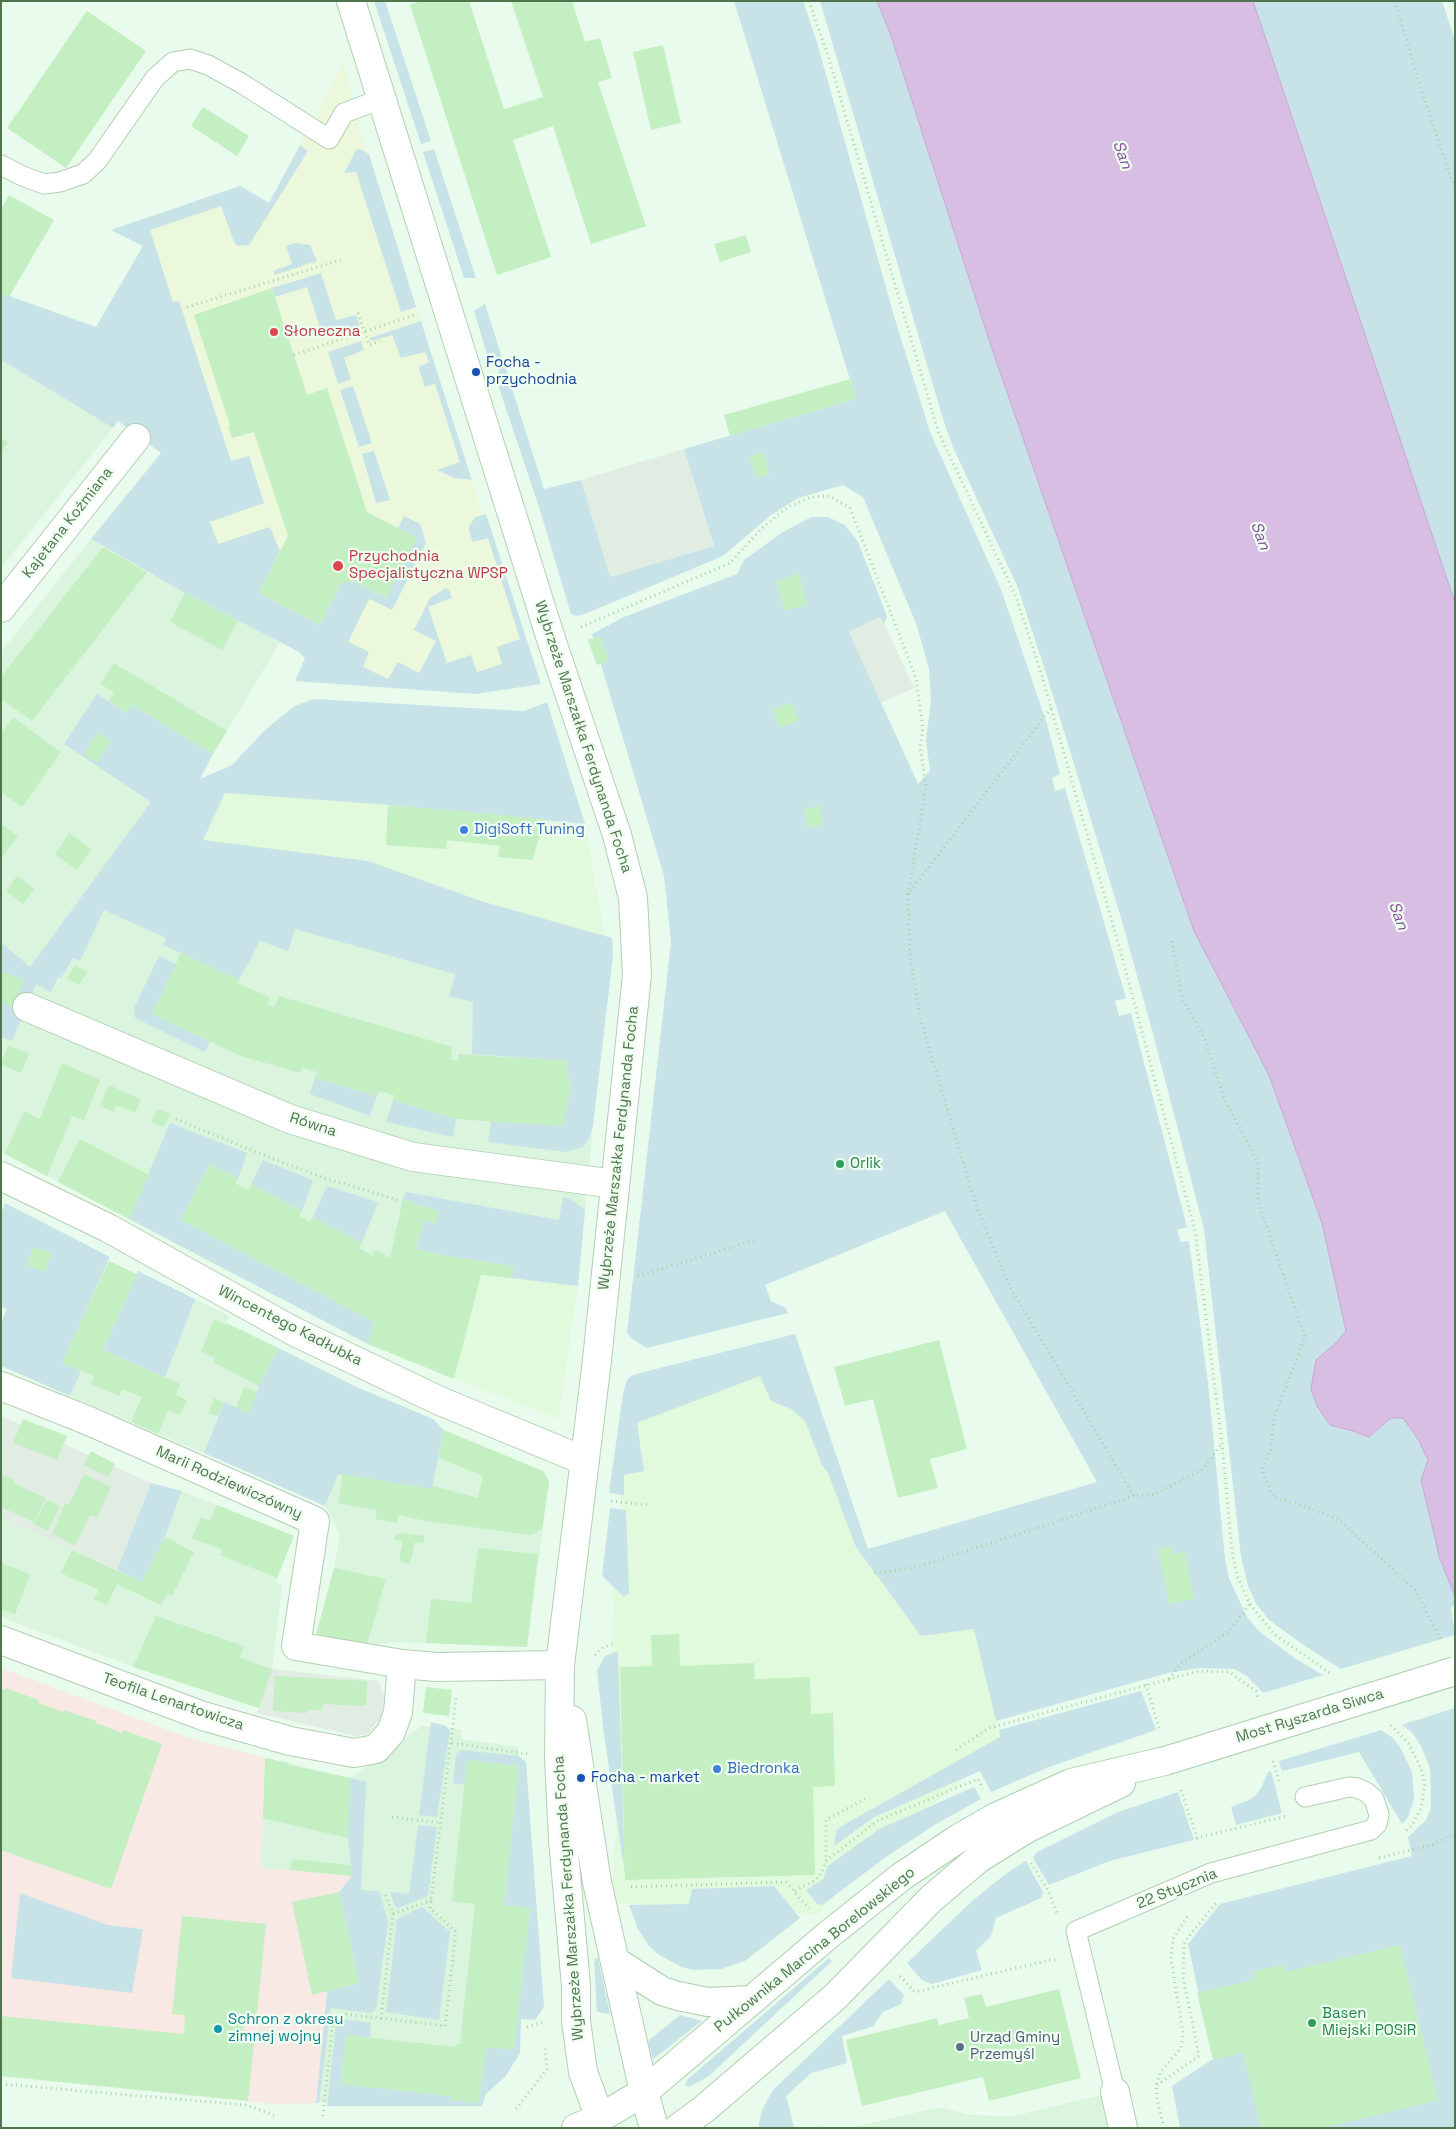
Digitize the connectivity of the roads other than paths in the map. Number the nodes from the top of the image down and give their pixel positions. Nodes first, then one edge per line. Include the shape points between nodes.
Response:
1 (351, 1) edge
2 (381, 98) junction
3 (1, 165) edge
4 (136, 438) dead end
5 (1, 608) edge
6 (27, 1007) dead end
7 (1, 1176) edge
8 (615, 1184) junction
9 (1, 1386) edge
10 (585, 1461) junction
11 (1, 1640) edge
12 (1450, 1661) edge
13 (402, 1664) junction
14 (560, 1665) junction
15 (1163, 1749) junction
16 (1305, 1797) dead end
17 (615, 1961) junction
18 (752, 2000) junction
19 (644, 2092) junction
20 (1116, 2092) joint
21 (593, 2124) edge
22 (654, 2128) edge
23 (678, 2128) edge
24 (1123, 2128) edge

1 - 2 street, Wybrzeże Marszałka Ferdynanda Focha
2 - 3 lane via 344,113 329,139 241,83 190,59 173,62 155,78 97,161 83,174 44,184
2 - 8 street, Wybrzeże Marszałka Ferdynanda Focha via 551,639 617,835 633,898 637,975
4 - 5 street, Kajetana Koźmiana
6 - 8 street, Równa via 290,1119 413,1157
7 - 10 street, Wincentego Kadłubka via 108,1228 295,1332 440,1401
8 - 10 street, Wybrzeże Marszałka Ferdynanda Focha
9 - 13 street, Marii Rodziewiczówny via 316,1521 296,1646
10 - 14 street, Wybrzeże Marszałka Ferdynanda Focha
11 - 13 street, Teofila Lenartowicza via 203,1716 290,1741 354,1753 376,1749 391,1732 398,1712
12 - 15 street, Most Ryszarda Siwca, bridge
13 - 14 street, Marii Rodziewiczówny via 461,1667
14 - 17 street, Wybrzeże Marszałka Ferdynanda Focha via 572,1720 597,1882
14 - 21 street, Wybrzeże Marszałka Ferdynanda Focha via 558,1759 576,2021
15 - 18 street, Pułkownika Marcina Borelowskiego via 1071,1783 996,1817 956,1840 901,1877
15 - 23 street via 978,1859 932,1898 835,1997
16 - 20 lane, 22 Stycznia via 1357,1788 1374,1799 1380,1815 1371,1830 1210,1873 1076,1931
17 - 18 street via 662,1991 678,1996 708,2002
17 - 19 street, Wybrzeże Marszałka Ferdynanda Focha
18 - 19 street, Pułkownika Marcina Borelowskiego
19 - 21 street, Pułkownika Marcina Borelowskiego
19 - 22 street, Wybrzeże Marszałka Ferdynanda Focha
20 - 24 street, 22 Stycznia

